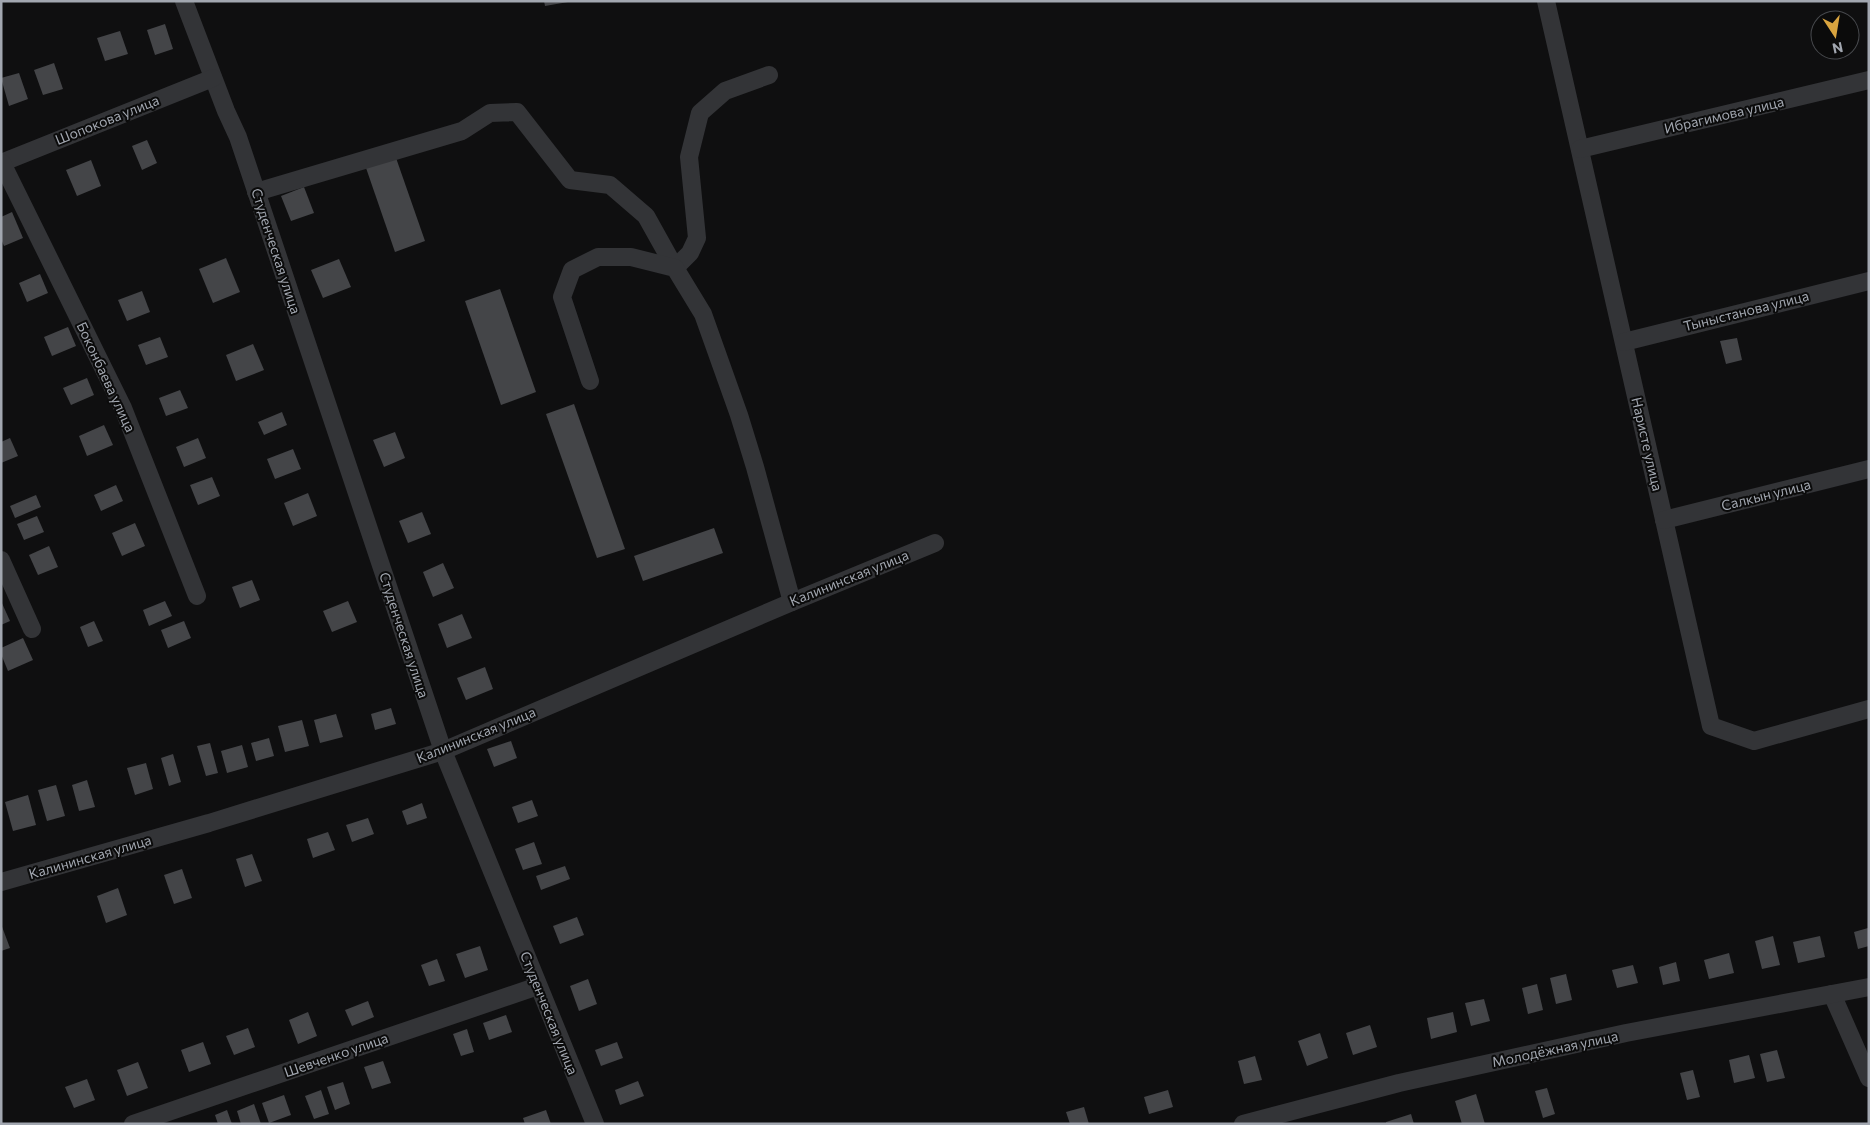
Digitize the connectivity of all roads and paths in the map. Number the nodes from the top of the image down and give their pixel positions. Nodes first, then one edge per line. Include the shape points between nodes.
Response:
1 (184, 1) edge
2 (1546, 1) edge
3 (769, 75) dead end
4 (213, 78) junction
5 (1869, 80) edge
6 (1580, 149) junction
7 (2, 163) edge
8 (256, 192) junction
9 (675, 268) junction
10 (1869, 281) edge
11 (1624, 342) junction
12 (590, 381) dead end
13 (1869, 469) edge
14 (1664, 520) junction
15 (935, 544) dead end
16 (1, 560) edge
17 (197, 596) dead end
18 (792, 602) junction
19 (32, 629) dead end
20 (1869, 709) edge
21 (443, 751) junction
22 (1, 882) edge
23 (538, 986) junction
24 (1869, 987) edge
25 (1832, 994) junction
26 (1869, 1078) edge
27 (134, 1124) edge
28 (595, 1124) edge
29 (1244, 1124) edge

1 - 4 street
2 - 6 street, Наристе улица
3 - 9 street via 725,91 700,113 689,157 697,238 690,253
4 - 7 street, Шопокова улица
4 - 8 street, Студенческая улица via 238,137
5 - 6 street, Ибрагимова улица
6 - 11 street, Наристе улица
7 - 17 street, Боконбаева улица via 123,408
8 - 9 street via 462,131 490,113 516,112 570,180 610,185 646,216
8 - 21 street, Студенческая улица
9 - 12 street via 631,257 598,257 572,270 562,297
9 - 18 street via 703,314 739,415
10 - 11 street, Тыныстанова улица
11 - 14 street, Наристе улица
13 - 14 street, Салкын улица
14 - 20 street, Наристе улица via 1711,726 1754,741
15 - 18 street, Калининская улица
16 - 19 street
18 - 21 street, Калининская улица
21 - 22 street, Калининская улица
21 - 23 street, Студенческая улица
23 - 27 street, Шевченко улица
23 - 28 street, Студенческая улица
24 - 25 street, Молодёжная улица
25 - 26 street
25 - 29 street, Молодёжная улица via 1617,1035 1399,1083

